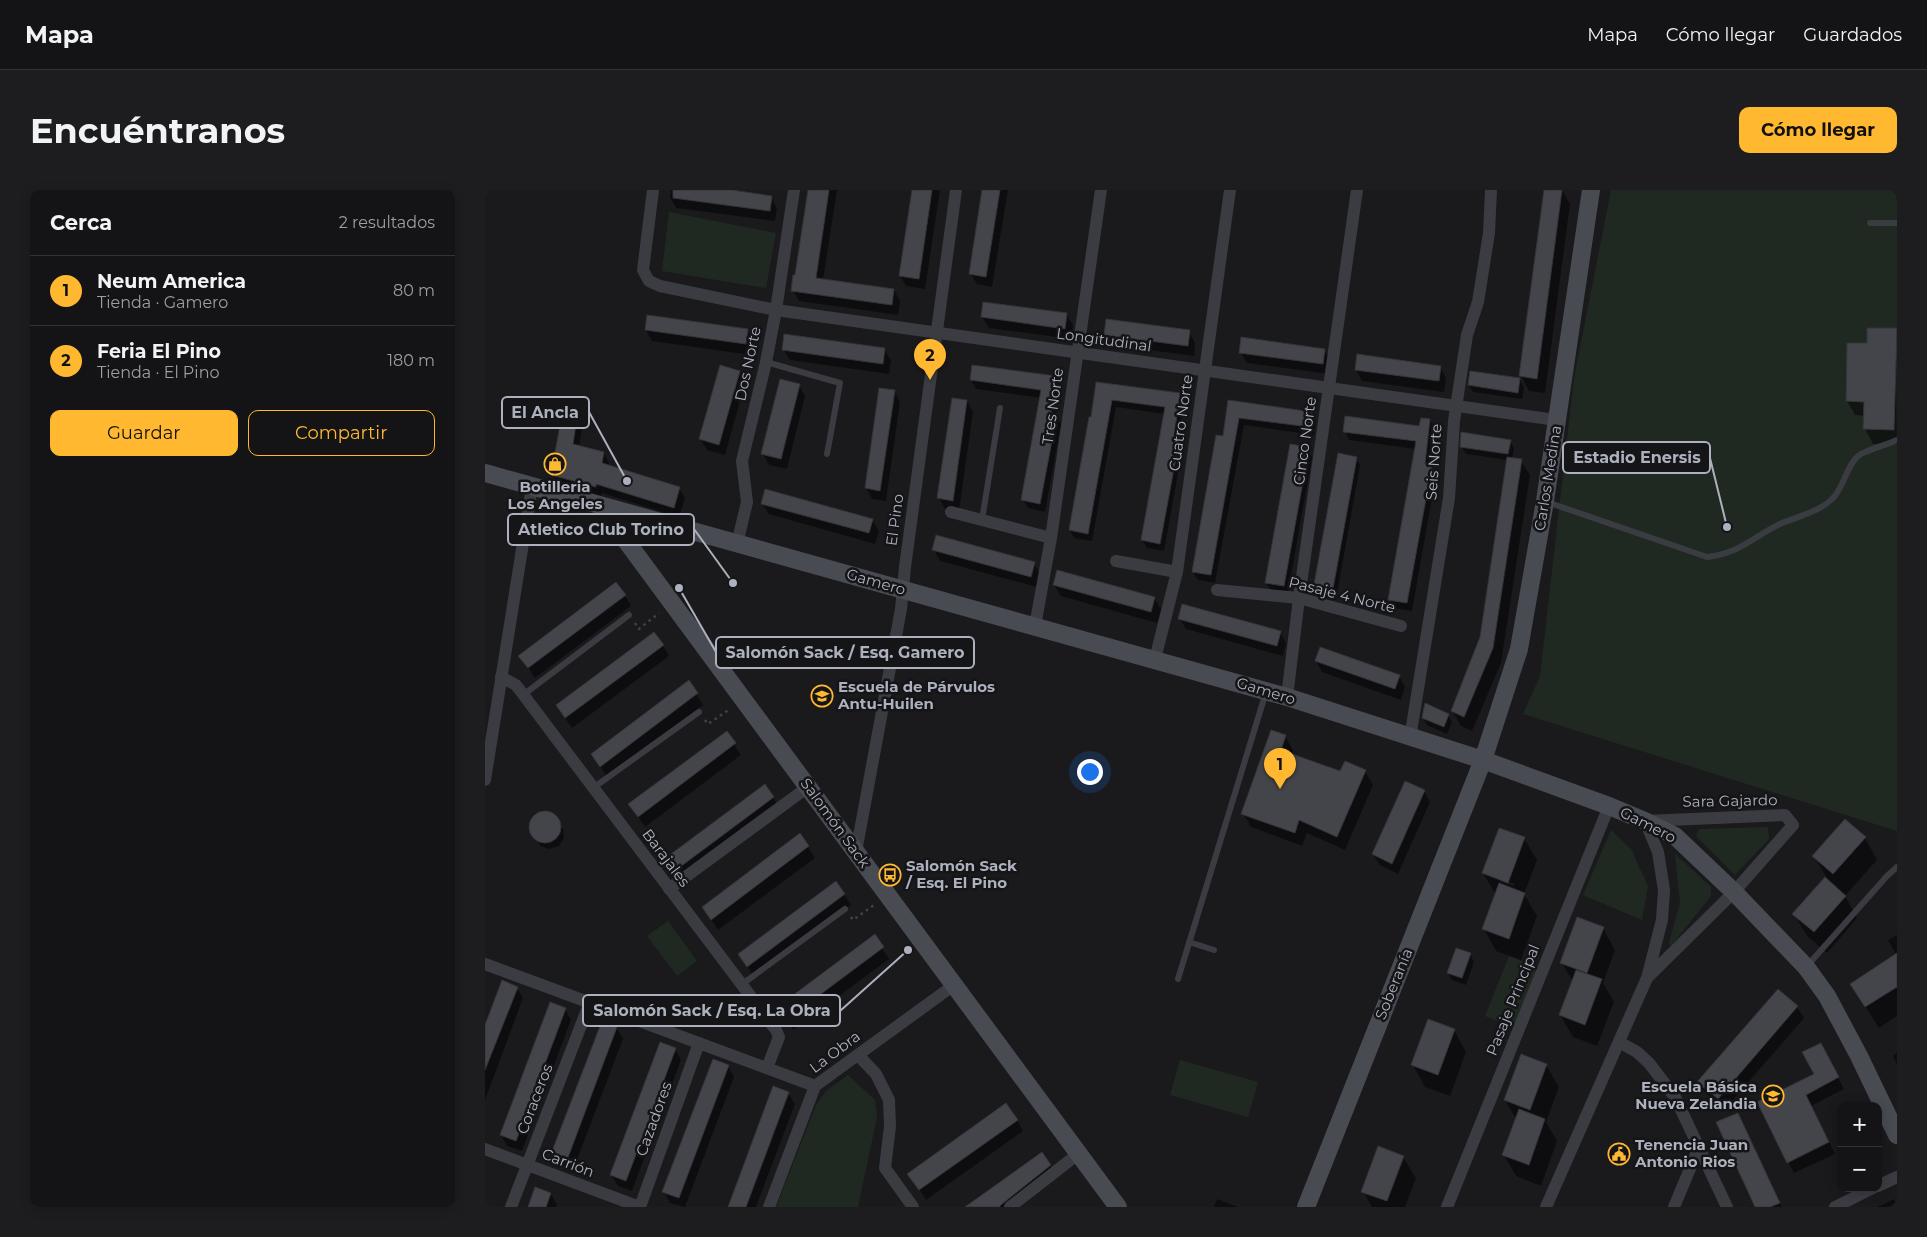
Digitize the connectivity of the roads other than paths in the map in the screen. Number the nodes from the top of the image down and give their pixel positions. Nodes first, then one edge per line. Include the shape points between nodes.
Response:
1 (653, 190) edge
2 (794, 190) edge
3 (956, 190) edge
4 (1101, 190) edge
5 (1230, 190) edge
6 (1357, 190) edge
7 (1491, 190) edge
8 (1591, 190) edge
9 (1870, 222) dead end
10 (1897, 223) edge
11 (776, 310) junction
12 (937, 333) junction
13 (1077, 352) junction
14 (766, 362) junction
15 (1205, 371) junction
16 (1329, 388) junction
17 (1456, 406) junction
18 (1000, 408) dead end
19 (1557, 420) junction
20 (1897, 440) edge
21 (827, 454) dead end
22 (485, 473) edge
23 (532, 486) junction
24 (1545, 501) junction
25 (613, 509) junction
26 (951, 512) dead end
27 (982, 520) junction
28 (1051, 538) junction
29 (737, 544) junction
30 (1116, 561) dead end
31 (1177, 572) junction
32 (903, 590) junction
33 (1217, 590) dead end
34 (1299, 598) junction
35 (629, 615) dead end
36 (1035, 626) junction
37 (1401, 626) dead end
38 (1155, 659) junction
39 (501, 677) junction
40 (1266, 690) junction
41 (523, 695) junction
42 (1287, 697) junction
43 (699, 712) road end
44 (1410, 738) junction
45 (487, 751) edge
46 (1483, 760) junction
47 (485, 780) edge
48 (808, 787) junction
49 (593, 788) junction
50 (1609, 806) junction
51 (1645, 821) junction
52 (856, 852) junction
53 (1897, 868) edge
54 (669, 889) junction
55 (1734, 892) junction
56 (845, 909) dead end
57 (1189, 942) junction
58 (1214, 950) dead end
59 (1806, 967) junction
60 (486, 968) edge
61 (1647, 978) junction
62 (1178, 979) dead end
63 (741, 985) junction
64 (954, 985) junction
65 (590, 1002) junction
66 (1619, 1042) junction
67 (699, 1043) junction
68 (858, 1055) junction
69 (767, 1068) junction
70 (815, 1086) junction
71 (1897, 1135) edge
72 (1699, 1147) junction
73 (485, 1150) edge
74 (1078, 1154) junction
75 (527, 1165) junction
76 (1897, 1177) edge
77 (1882, 1184) edge
78 (1865, 1192) edge
79 (511, 1207) edge
80 (640, 1207) edge
81 (769, 1207) edge
82 (913, 1207) edge
83 (1010, 1207) edge
84 (1118, 1207) edge
85 (1306, 1207) edge
86 (1447, 1207) edge
87 (1546, 1207) edge
88 (1674, 1207) edge
89 (1727, 1207) edge
90 (1835, 1207) edge

1 - 11 street, Longitudinal via 643,270 649,281
2 - 11 street, Dos Norte
3 - 12 street, El Pino
4 - 13 street, Tres Norte
5 - 15 street, Cuatro Norte
6 - 16 street, Cinco Norte
7 - 17 street, Seis Norte via 1489,233 1478,302 1467,335
8 - 19 street, Carlos Medina
9 - 10 lane
11 - 12 street, Longitudinal
11 - 14 street, Dos Norte
12 - 13 street, Longitudinal
12 - 32 street, El Pino
13 - 15 street, Longitudinal
13 - 28 street, Tres Norte
14 - 21 lane via 840,383
14 - 29 street, Dos Norte via 743,461 747,502
15 - 16 street, Longitudinal
15 - 31 street, Cuatro Norte
16 - 17 street, Longitudinal
16 - 34 street, Cinco Norte
17 - 19 street, Longitudinal
17 - 44 street, Seis Norte via 1449,498
18 - 27 lane
19 - 24 street, Carlos Medina
20 - 24 lane via 1859,455 1834,498 1825,505 1722,556 1707,557 1689,552
22 - 23 street, Gamero
23 - 25 street, Gamero
23 - 39 street
24 - 46 street, Carlos Medina via 1519,649
25 - 29 street, Gamero
25 - 48 street, Salomón Sack via 618,530
26 - 27 street
27 - 28 street
28 - 36 street, Tres Norte
29 - 32 street, Gamero
30 - 31 street
31 - 38 street, Cuatro Norte
32 - 36 street, Gamero
32 - 52 street, El Pino
33 - 34 street, Pasaje 4 Norte
34 - 37 street, Pasaje 4 Norte
34 - 42 street, Cinco Norte
35 - 41 lane
36 - 38 street, Gamero
38 - 40 street, Gamero
39 - 41 street, Barajales via 515,685
39 - 45 street
40 - 42 street, Gamero
40 - 57 lane
41 - 49 street, Barajales
42 - 44 street, Gamero
43 - 49 lane
44 - 46 street, Gamero
45 - 47 street
46 - 50 street, Gamero
46 - 85 street, Soberanía
48 - 52 street, Salomón Sack
48 - 54 street
49 - 54 street, Barajales
50 - 51 street, Gamero
50 - 86 street, Pasaje Principal
51 - 55 street, Gamero via 1675,836
51 - 55 street, Sara Gajardo via 1785,815 1793,826
51 - 61 street, Sara Gajardo via 1658,852 1664,890 1662,920
52 - 64 street, Salomón Sack
53 - 59 lane
54 - 63 street, Barajales
55 - 59 street, Gamero
55 - 61 street, Sara Gajardo
56 - 63 lane
57 - 58 lane
57 - 62 lane
59 - 71 street, Gamero via 1827,996
60 - 65 street
61 - 66 street, Sara Gajardo
63 - 69 street, Barajales via 778,1034
64 - 68 street, La Obra
64 - 74 street, Salomón Sack
65 - 67 street
65 - 75 street, Coraceros
66 - 72 street via 1649,1063 1675,1097
66 - 87 street, Sara Gajardo
67 - 69 street
67 - 80 street, Cazadores
68 - 70 street, La Obra
68 - 82 street via 876,1074 889,1100 890,1126 885,1168
69 - 70 street
70 - 81 street, La Obra
72 - 88 street
72 - 89 street
73 - 75 street, Carrión
74 - 83 street
74 - 84 street, Salomón Sack
75 - 79 street, Coraceros
75 - 80 street, Carrión
76 - 77 street
78 - 90 street

